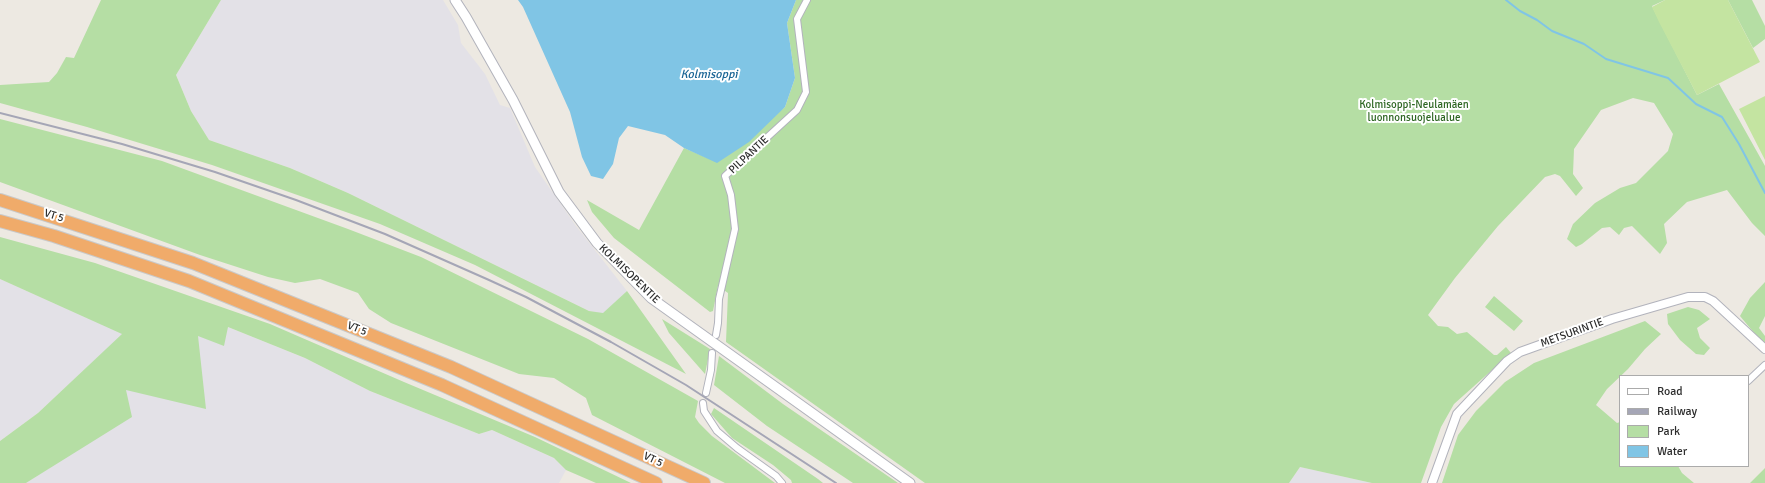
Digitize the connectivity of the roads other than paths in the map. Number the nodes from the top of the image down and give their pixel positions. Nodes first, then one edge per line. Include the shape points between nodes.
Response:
1 (455, 0) edge
2 (807, 0) edge
3 (0, 198) edge
4 (0, 221) edge
5 (716, 335) dead end
6 (1765, 349) edge
7 (712, 353) dead end
8 (1765, 364) edge
9 (1749, 380) edge
10 (706, 393) dead end
11 (703, 403) dead end
12 (656, 483) edge
13 (704, 483) edge
14 (782, 483) edge
15 (910, 483) edge
16 (1432, 483) edge

1 - 15 main road, KOLMISOPENTIE via 513,100 559,192 597,243 651,298
2 - 5 street, PILPANTIE via 797,20 806,92 797,110 725,176 731,195 734,229 718,299
3 - 13 highway, VT 5 via 193,262 452,367
4 - 12 highway, VT 5 via 54,236 189,281 442,385
6 - 16 street, METSURINTIE via 1713,301 1705,297 1688,297 1612,319 1520,352 1507,361 1457,414
7 - 10 street
8 - 9 street
11 - 14 street via 704,411 717,431

